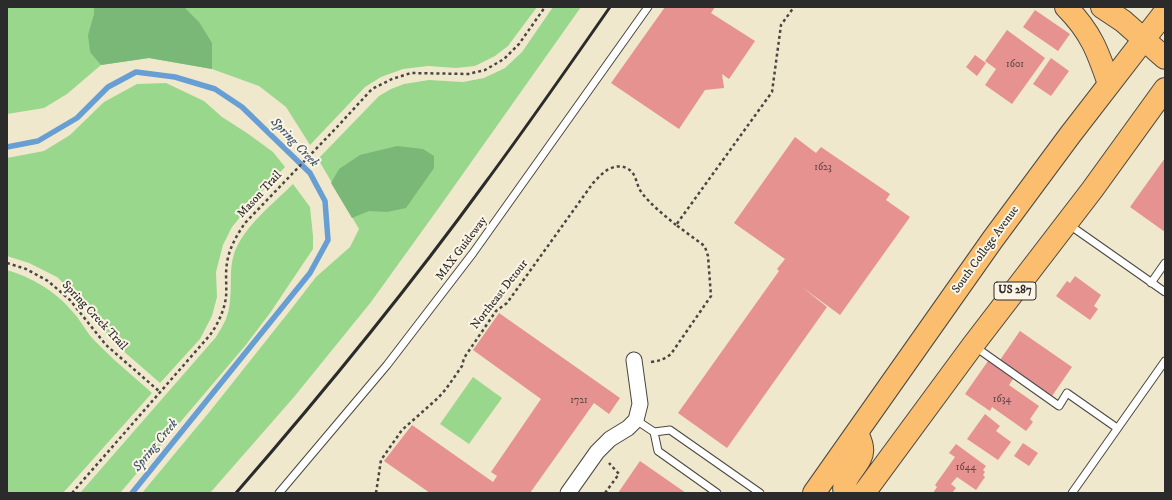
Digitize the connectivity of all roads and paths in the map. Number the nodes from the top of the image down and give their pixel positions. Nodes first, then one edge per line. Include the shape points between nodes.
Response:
1 (545, 7) edge
2 (648, 7) edge
3 (794, 7) edge
4 (1066, 7) edge
5 (1102, 7) edge
6 (1161, 13) edge
7 (1144, 40) junction
8 (1165, 58) edge
9 (1109, 84) junction
10 (1165, 89) edge
11 (1066, 223) junction
12 (676, 225) junction
13 (1165, 263) edge
14 (7, 264) edge
15 (1151, 283) junction
16 (1165, 292) edge
17 (973, 345) junction
18 (1165, 361) edge
19 (640, 362) joint
20 (160, 392) junction
21 (636, 420) junction
22 (1117, 428) junction
23 (654, 432) junction
24 (857, 433) junction
25 (606, 460) dead end
26 (72, 493) edge
27 (279, 493) edge
28 (376, 493) edge
29 (568, 493) edge
30 (605, 493) edge
31 (717, 493) edge
32 (760, 493) edge
33 (814, 493) edge
34 (845, 493) edge
35 (864, 493) edge
36 (1072, 493) edge

1 - 20 path, Mason Trail via 519,44 504,59 485,70 468,74 411,73 372,89 245,223 236,236 226,263 226,298 217,325
2 - 27 lane, MAX Guideway via 473,253 387,365
3 - 12 path via 781,25 772,92
4 - 9 main road via 1088,33
5 - 7 main road
6 - 7 main road, South College Avenue
7 - 8 main road
7 - 9 main road, South College Avenue
9 - 24 main road, South College Avenue via 993,239
10 - 11 main road, US 287
11 - 15 lane
11 - 17 main road, US 287
12 - 19 path, Northeast Detour via 705,247 711,296 667,358
12 - 28 path, Northeast Detour via 642,193 635,176 625,167 610,168 592,183 507,304 496,312 446,389 402,430 381,460
13 - 15 lane
14 - 20 path, Spring Creek Trail via 26,269 48,281 70,300 106,344
15 - 16 lane
17 - 22 lane via 1059,406 1067,394
17 - 35 main road, US 287
18 - 22 lane
19 - 21 street via 640,404
20 - 26 path, Mason Trail
21 - 23 lane
21 - 29 street via 597,452
22 - 36 lane
23 - 31 lane via 658,451
23 - 32 lane via 670,430
24 - 33 main road, South College Avenue
24 - 34 main road via 863,449 862,456 845,482
25 - 30 path via 619,474

